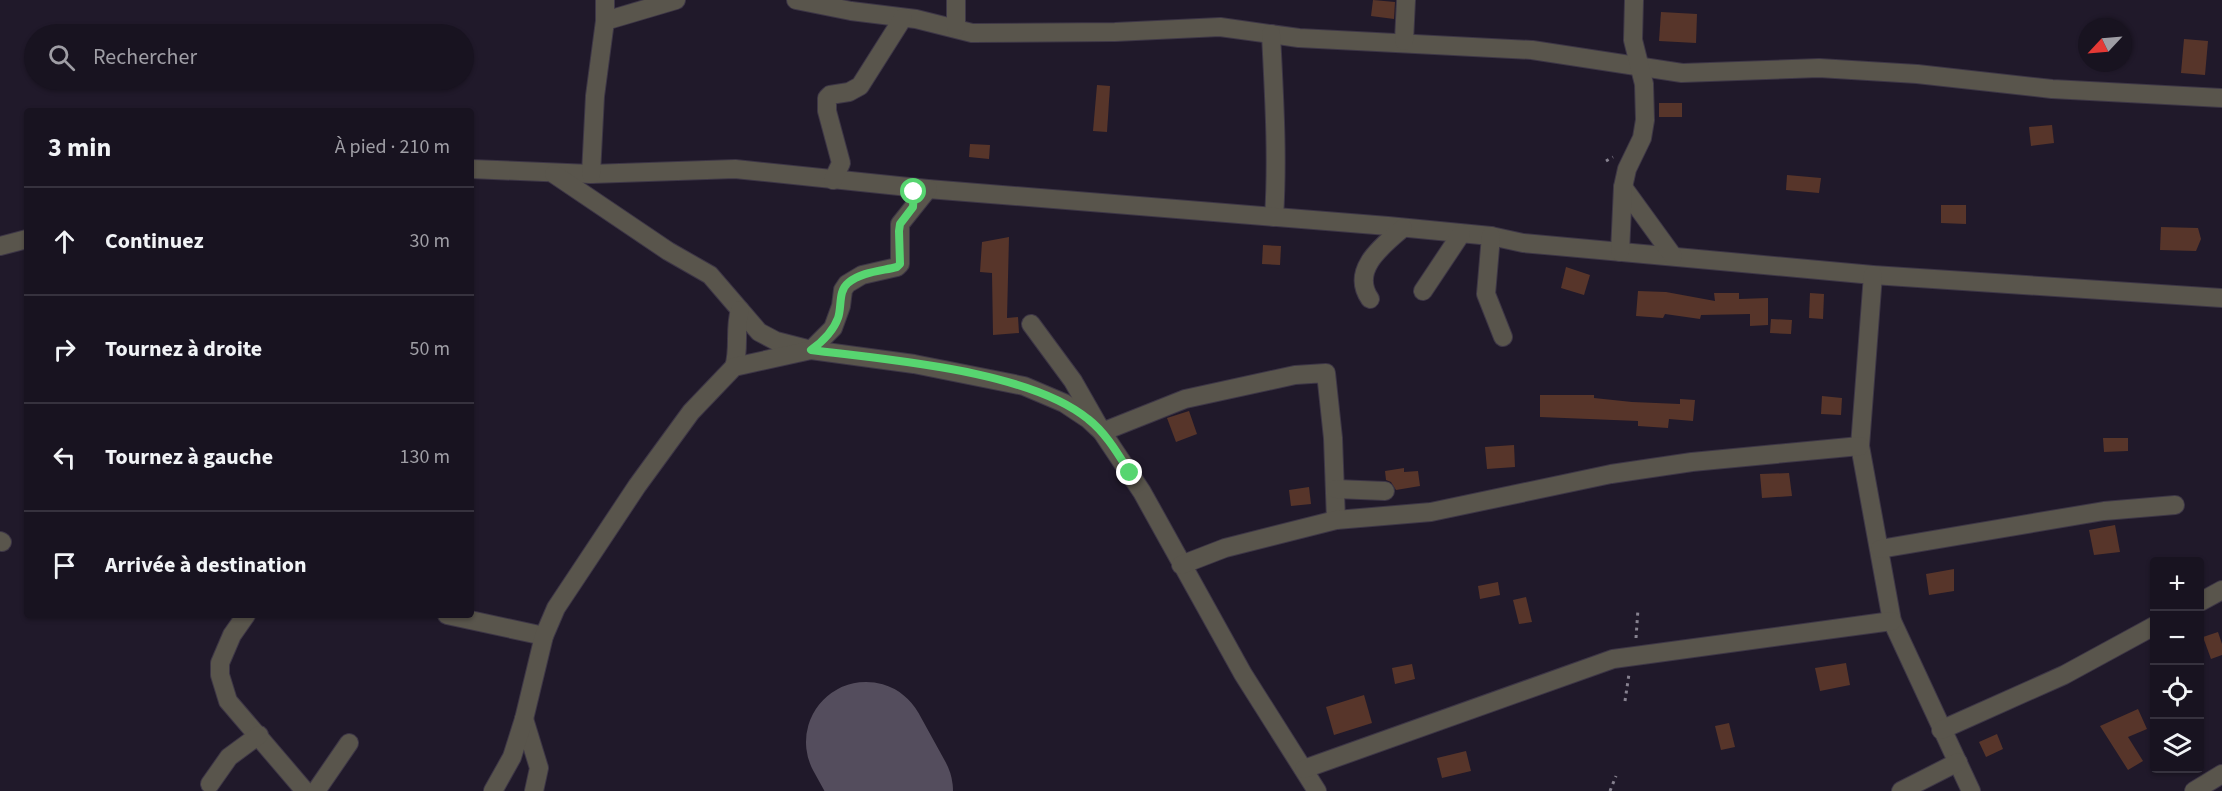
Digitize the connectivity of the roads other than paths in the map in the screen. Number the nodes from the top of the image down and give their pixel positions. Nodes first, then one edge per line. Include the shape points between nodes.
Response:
1 (605, 0) edge
2 (627, 0) edge
3 (676, 0) edge
4 (796, 0) edge
5 (956, 0) edge
6 (1406, 0) edge
7 (1634, 0) edge
8 (652, 7) junction
9 (903, 18) junction
10 (605, 21) junction
11 (956, 28) junction
12 (1271, 34) junction
13 (1404, 41) junction
14 (1638, 67) junction
15 (2222, 98) edge
16 (474, 169) edge
17 (554, 174) junction
18 (591, 174) junction
19 (833, 180) junction
20 (1623, 187) junction
21 (921, 188) junction
22 (1274, 217) junction
23 (1403, 228) junction
24 (1461, 234) junction
25 (1491, 236) junction
26 (24, 240) edge
27 (0, 246) edge
28 (1620, 252) junction
29 (1673, 256) junction
30 (1873, 275) junction
31 (1423, 291) dead end
32 (2222, 298) edge
33 (1370, 299) dead end
34 (740, 310) junction
35 (1031, 324) dead end
36 (1503, 337) dead end
37 (811, 350) junction
38 (734, 367) junction
39 (1101, 432) junction
40 (1860, 446) junction
41 (1336, 489) junction
42 (1385, 491) dead end
43 (2175, 505) dead end
44 (1336, 520) junction
45 (1880, 549) junction
46 (1181, 565) junction
47 (2222, 590) edge
48 (2204, 599) edge
49 (244, 618) edge
50 (461, 618) edge
51 (1892, 621) junction
52 (2150, 628) edge
53 (544, 636) junction
54 (524, 719) junction
55 (1941, 730) junction
56 (259, 735) junction
57 (349, 743) dead end
58 (1958, 762) junction
59 (1304, 769) junction
60 (2222, 774) edge
61 (210, 784) dead end
62 (305, 791) edge
63 (316, 791) edge
64 (493, 791) edge
65 (534, 791) edge
66 (1317, 791) edge
67 (1901, 791) edge
68 (1971, 791) edge
69 (2194, 791) edge

1 - 10 street
2 - 8 street
3 - 8 street
4 - 9 street
5 - 11 street
6 - 13 street
7 - 14 street via 1633,40
8 - 10 street
9 - 11 street
9 - 19 street via 860,86 827,98 841,163
10 - 18 street via 595,96
11 - 12 street via 972,33 1017,34 1198,26
12 - 13 street
12 - 22 street via 1277,112
13 - 14 street via 1532,50
14 - 15 street via 1682,73 1819,68 2052,89
14 - 20 street via 1644,84 1645,120
16 - 17 street
17 - 18 street
17 - 34 street via 710,275
18 - 19 street via 735,169
19 - 21 street
20 - 28 street
20 - 29 street
21 - 22 street
21 - 37 street via 900,224 900,264 862,275 847,284 833,328
22 - 23 street
23 - 24 street
23 - 33 street via 1386,242 1362,277
24 - 25 street
24 - 31 street
25 - 28 street via 1523,243
25 - 36 street via 1486,294
26 - 27 street
28 - 29 street
29 - 30 street
30 - 32 street
30 - 40 street
34 - 37 street via 759,332
34 - 38 street
35 - 39 street via 1073,381
37 - 38 street
37 - 39 street via 914,364 1024,386 1064,403
38 - 53 street via 691,412 637,486 571,583
39 - 41 street via 1222,389 1323,372 1328,377
39 - 46 street via 1142,492
40 - 44 street via 1692,462 1611,474 1431,512
40 - 45 street
41 - 42 street
41 - 44 street
43 - 45 street via 2103,511
44 - 46 street via 1276,533
45 - 51 street
46 - 59 street
47 - 48 street
49 - 56 street via 228,642 220,675 228,700
50 - 53 street
51 - 55 street
51 - 59 street via 1613,658
52 - 55 street via 2064,675
53 - 54 street
54 - 64 street via 512,757
54 - 65 street via 539,768
55 - 58 street
56 - 61 street via 229,757
56 - 62 street
57 - 63 street
58 - 67 street
58 - 68 street
59 - 66 street
60 - 69 street

